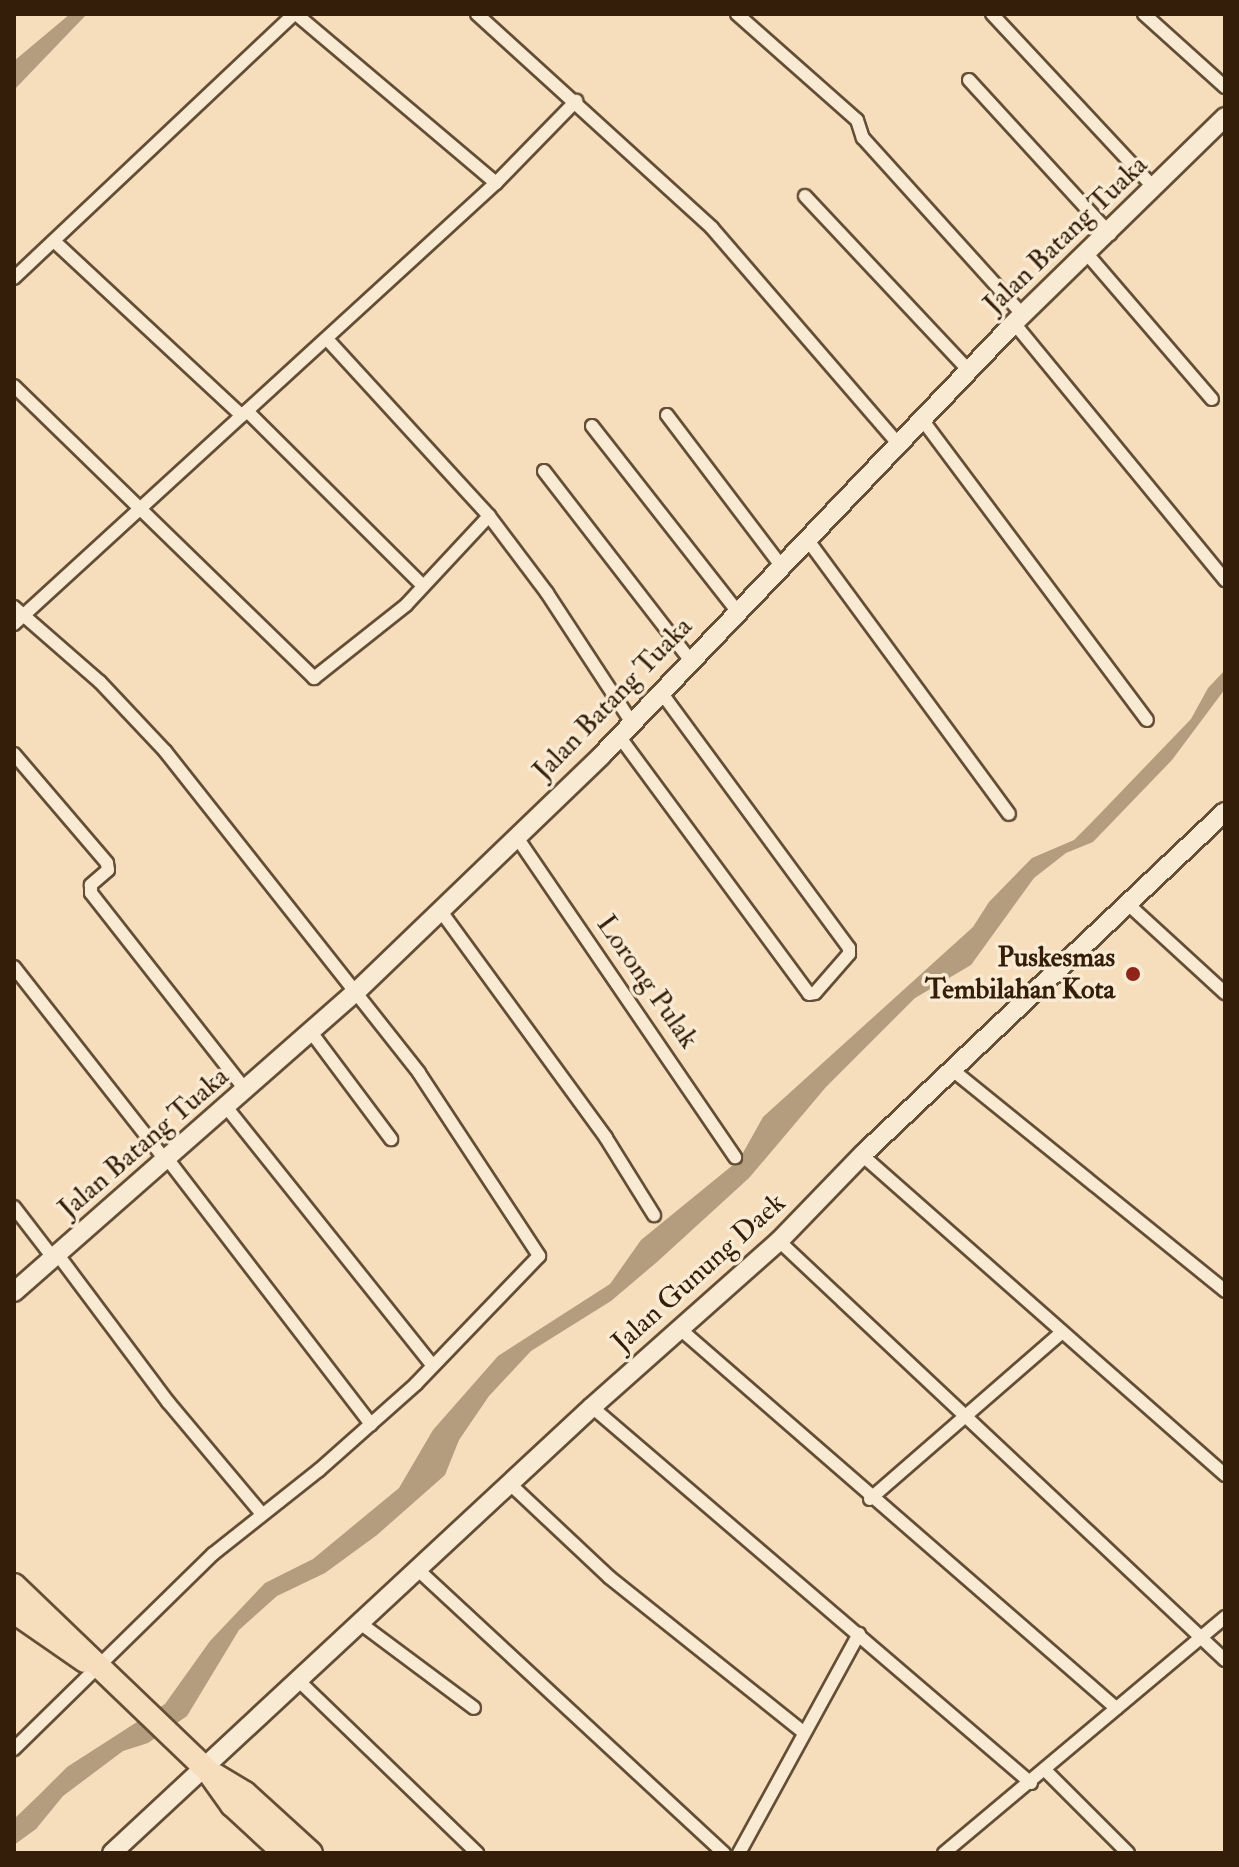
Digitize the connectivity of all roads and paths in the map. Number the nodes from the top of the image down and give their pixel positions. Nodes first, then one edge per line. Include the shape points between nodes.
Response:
1 (295, 14) edge
2 (477, 14) edge
3 (737, 14) edge
4 (992, 14) edge
5 (1144, 14) edge
6 (969, 80) dead end
7 (1225, 87) edge
8 (576, 101) junction
9 (1225, 117) edge
10 (496, 183) junction
11 (1154, 188) junction
12 (805, 196) dead end
13 (1110, 234) junction
14 (55, 242) junction
15 (1088, 255) junction
16 (14, 278) edge
17 (1018, 319) junction
18 (327, 339) junction
19 (970, 372) junction
20 (14, 386) edge
21 (1212, 399) dead end
22 (244, 414) junction
23 (667, 415) dead end
24 (924, 422) junction
25 (592, 426) dead end
26 (900, 446) junction
27 (544, 471) dead end
28 (139, 510) junction
29 (489, 516) junction
30 (807, 539) junction
31 (781, 566) junction
32 (1225, 580) edge
33 (423, 586) junction
34 (738, 612) junction
35 (17, 616) edge
36 (691, 661) junction
37 (661, 692) junction
38 (1147, 720) dead end
39 (625, 729) junction
40 (14, 754) edge
41 (1225, 812) edge
42 (1009, 814) dead end
43 (516, 836) junction
44 (1130, 906) junction
45 (440, 910) junction
46 (14, 967) edge
47 (357, 991) junction
48 (1225, 993) edge
49 (311, 1032) junction
50 (955, 1072) junction
51 (246, 1091) junction
52 (227, 1108) junction
53 (391, 1139) dead end
54 (862, 1155) junction
55 (735, 1157) dead end
56 (168, 1162) junction
57 (14, 1207) edge
58 (654, 1215) dead end
59 (779, 1241) junction
60 (56, 1257) junction
61 (1225, 1291) edge
62 (14, 1292) edge
63 (680, 1329) junction
64 (1062, 1332) junction
65 (431, 1364) junction
66 (592, 1407) junction
67 (965, 1415) junction
68 (371, 1424) junction
69 (1225, 1475) edge
70 (509, 1483) junction
71 (870, 1499) junction
72 (261, 1513) junction
73 (416, 1568) junction
74 (14, 1585) edge
75 (14, 1612) edge
76 (1225, 1617) edge
77 (360, 1623) junction
78 (859, 1634) junction
79 (57, 1635) junction
80 (1202, 1637) junction
81 (1225, 1660) edge
82 (100, 1670) junction
83 (299, 1681) junction
84 (474, 1708) dead end
85 (1116, 1708) junction
86 (803, 1732) junction
87 (14, 1749) edge
88 (207, 1770) junction
89 (1046, 1771) junction
90 (1031, 1783) junction
91 (238, 1799) junction
92 (112, 1853) edge
93 (284, 1853) edge
94 (311, 1853) edge
95 (477, 1853) edge
96 (724, 1853) edge
97 (739, 1853) edge
98 (944, 1853) edge
99 (1128, 1853) edge

1 - 10 street
1 - 14 street
2 - 8 street
3 - 17 street via 857,120 863,138
4 - 11 street
5 - 7 street
6 - 13 street
8 - 10 street
8 - 26 street via 712,228
9 - 11 street, Jalan Batang Tuaka
10 - 18 street
11 - 13 street, Jalan Batang Tuaka
12 - 19 street
13 - 15 street, Jalan Batang Tuaka
14 - 16 street
14 - 22 street
15 - 17 street, Jalan Batang Tuaka
15 - 21 street
17 - 19 street, Jalan Batang Tuaka
17 - 32 street
18 - 22 street
18 - 29 street
19 - 24 street, Jalan Batang Tuaka
20 - 28 street
22 - 28 street
22 - 33 street
23 - 31 street
24 - 26 street, Jalan Batang Tuaka
24 - 38 street
25 - 34 street
26 - 30 street, Jalan Batang Tuaka
27 - 36 street
28 - 33 street via 314,678
28 - 35 street
29 - 33 street
29 - 39 street via 547,593
30 - 31 street, Jalan Batang Tuaka
30 - 42 street
31 - 34 street, Jalan Batang Tuaka
34 - 36 street, Jalan Batang Tuaka
35 - 47 street via 100,682 165,751
36 - 37 street, Jalan Batang Tuaka
37 - 39 street, Jalan Batang Tuaka
37 - 39 street via 849,948 815,993 809,994
39 - 43 street, Jalan Batang Tuaka
40 - 51 street via 107,863 108,870 91,885 91,893
41 - 44 street, Jalan Gunung Daek
43 - 45 street, Jalan Batang Tuaka
43 - 55 street, Lorong Pulak
44 - 48 street
44 - 50 street, Jalan Gunung Daek
45 - 47 street, Jalan Batang Tuaka
45 - 58 street via 606,1138
46 - 56 street
47 - 49 street, Jalan Batang Tuaka
47 - 65 street via 419,1073 539,1256
49 - 51 street, Jalan Batang Tuaka
49 - 53 street
50 - 54 street, Jalan Gunung Daek
50 - 61 street
51 - 52 street, Jalan Batang Tuaka
52 - 56 street, Jalan Batang Tuaka
52 - 65 street
54 - 59 street, Jalan Gunung Daek
54 - 64 street
56 - 60 street, Jalan Batang Tuaka
56 - 68 street
57 - 60 street
59 - 63 street, Jalan Gunung Daek
59 - 67 street
60 - 62 street, Jalan Batang Tuaka
60 - 72 street
63 - 66 street, Jalan Gunung Daek
63 - 71 street
64 - 67 street
64 - 69 street
65 - 68 street
66 - 70 street, Jalan Gunung Daek
66 - 78 street
67 - 71 street
67 - 80 street
68 - 72 street
70 - 73 street, Jalan Gunung Daek
70 - 86 street via 609,1577
71 - 85 street
72 - 82 street via 213,1554
73 - 77 street, Jalan Gunung Daek
73 - 96 street
74 - 79 highway
75 - 79 highway
76 - 80 street
77 - 83 street, Jalan Gunung Daek
77 - 84 street
78 - 86 street
78 - 90 street
79 - 82 highway
80 - 81 street
80 - 85 street
82 - 87 street
82 - 88 highway
83 - 88 street, Jalan Gunung Daek
83 - 95 street
85 - 89 street
86 - 97 street
88 - 91 highway
88 - 92 street, Jalan Gunung Daek
89 - 90 street
89 - 99 street
90 - 98 street
91 - 93 highway
91 - 94 highway

